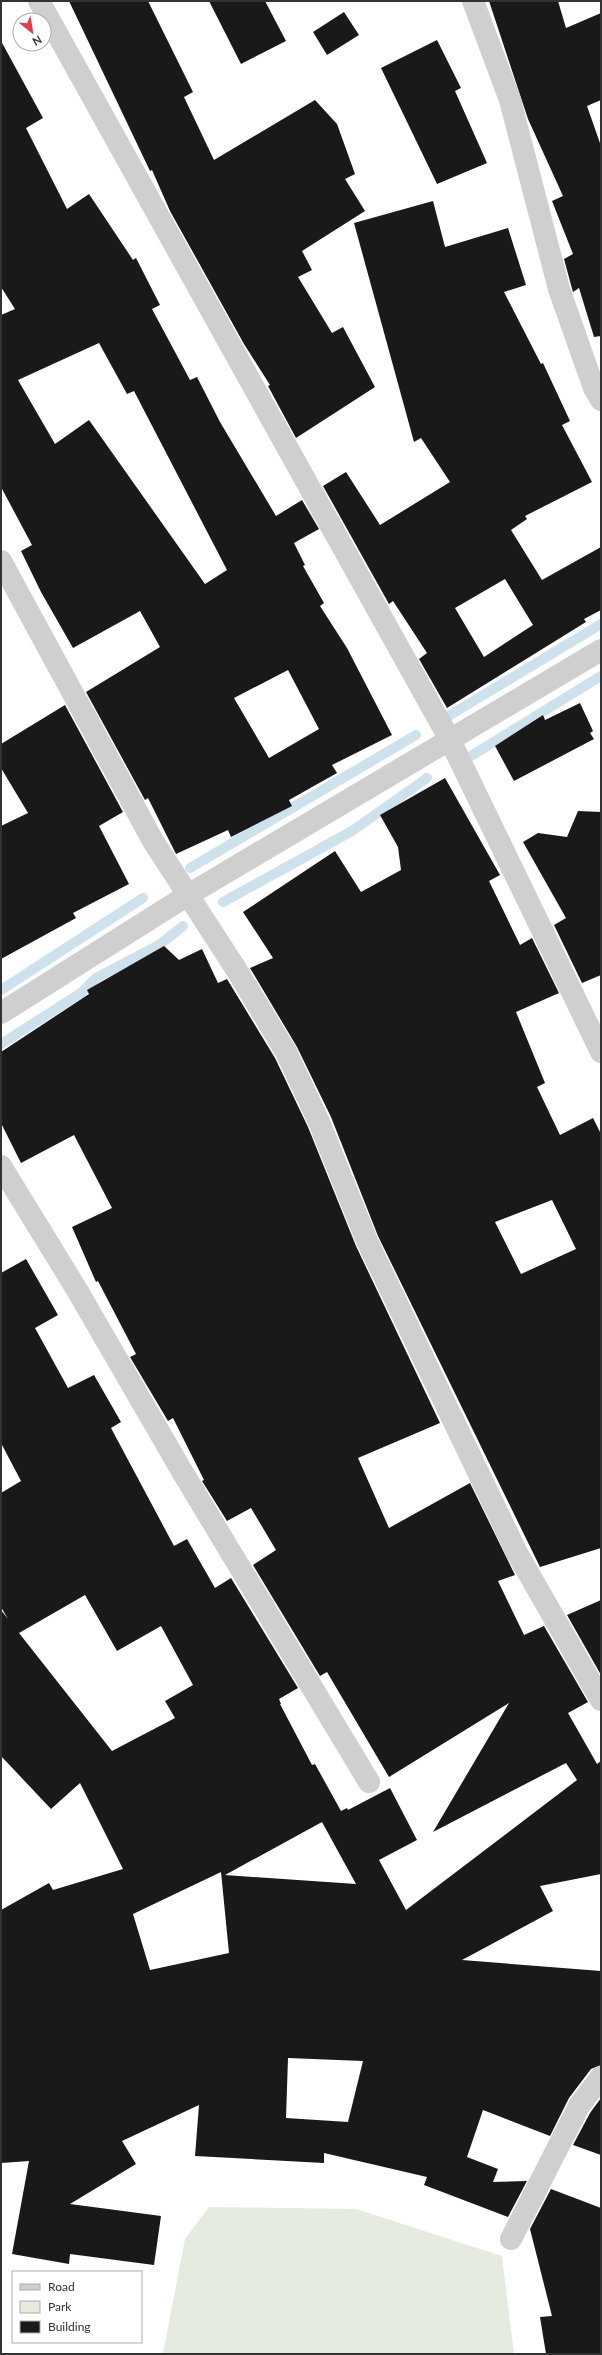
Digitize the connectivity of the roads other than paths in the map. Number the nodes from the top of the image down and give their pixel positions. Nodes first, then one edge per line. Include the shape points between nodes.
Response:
1 (39, 1) edge
2 (473, 1) edge
3 (601, 400) edge
4 (1, 561) edge
5 (601, 650) edge
6 (450, 740) junction
7 (188, 896) junction
8 (1, 1013) edge
9 (601, 1052) edge
10 (1, 1166) edge
11 (601, 1700) edge
12 (369, 1782) dead end
13 (601, 2077) edge
14 (511, 2239) dead end

1 - 6 street
2 - 3 street via 514,112 559,289 594,388
4 - 7 street via 146,827
5 - 6 street
6 - 7 street
6 - 9 street
7 - 8 street
7 - 11 street via 286,1052 319,1122 367,1241 517,1553
10 - 12 street
13 - 14 street via 579,2106

